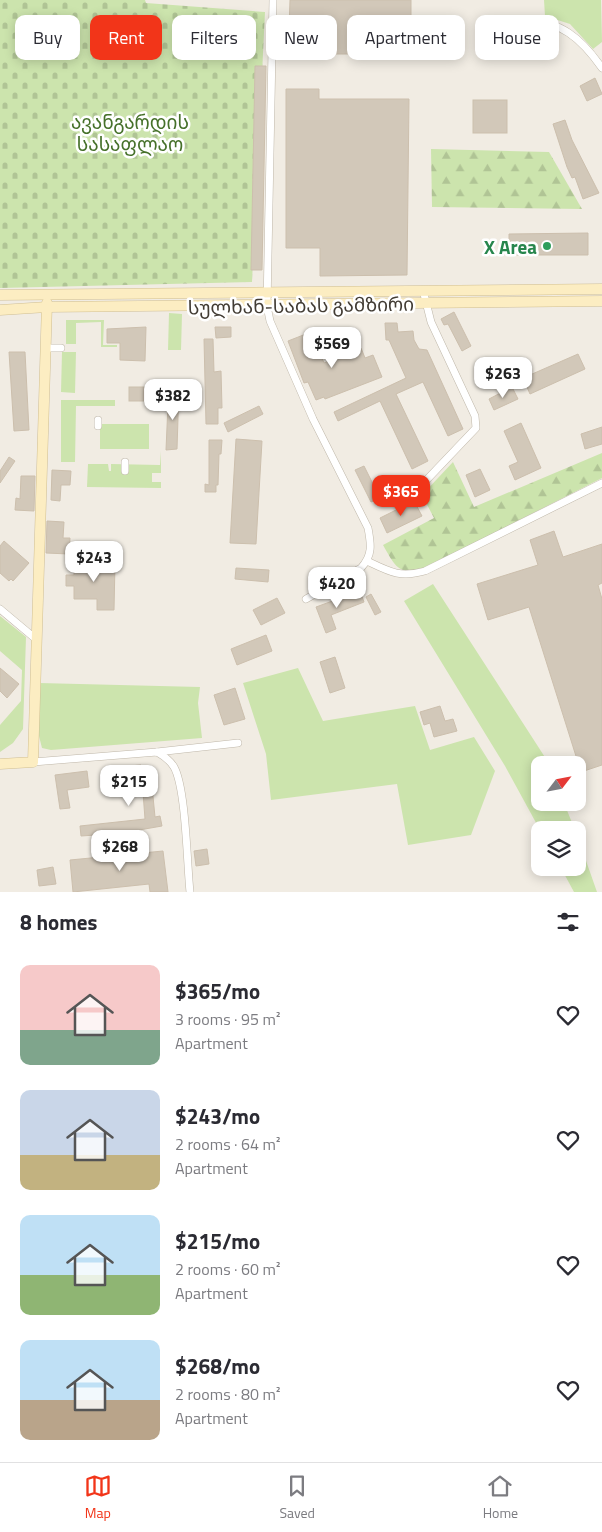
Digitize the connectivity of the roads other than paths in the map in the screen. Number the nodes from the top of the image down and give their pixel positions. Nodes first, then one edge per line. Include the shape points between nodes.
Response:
1 (273, 0) edge
2 (559, 27) edge
3 (602, 68) edge
4 (602, 289) edge
5 (423, 290) junction
6 (268, 292) junction
7 (47, 294) junction
8 (0, 295) edge
9 (602, 301) edge
10 (426, 303) junction
11 (268, 306) junction
12 (47, 307) junction
13 (0, 310) edge
14 (46, 348) junction
15 (61, 348) dead end
16 (125, 462) dead end
17 (125, 471) dead end
18 (602, 483) edge
19 (383, 486) dead end
20 (367, 561) junction
21 (306, 599) dead end
22 (0, 609) edge
23 (37, 640) junction
24 (238, 743) dead end
25 (157, 752) junction
26 (34, 762) junction
27 (0, 764) edge
28 (190, 892) edge

1 - 6 street
2 - 3 street via 591,52
4 - 5 main road, სულხან-საბას გამზირი
5 - 6 main road, სულხან-საბას გამზირი
5 - 10 street
6 - 7 main road, სულხან-საბას გამზირი
6 - 11 street
7 - 8 main road, სულხან-საბას გამზირი
7 - 12 main road
9 - 10 main road, სულხან-საბას გამზირი
10 - 11 main road, სულხან-საბას გამზირი
10 - 19 street via 431,322 474,416 476,428 417,490 405,495 396,494
11 - 12 main road, სულხან-საბას გამზირი
11 - 20 street via 270,321 313,419 368,528 372,547
12 - 13 main road, სულხან-საბას გამზირი
12 - 14 main road
14 - 15 street
14 - 23 main road
16 - 17 street
18 - 20 street via 425,571 396,574
20 - 21 street via 361,568
22 - 23 street
23 - 26 main road
24 - 25 street
25 - 26 street
25 - 28 street via 168,758 175,768 181,790
26 - 27 main road

